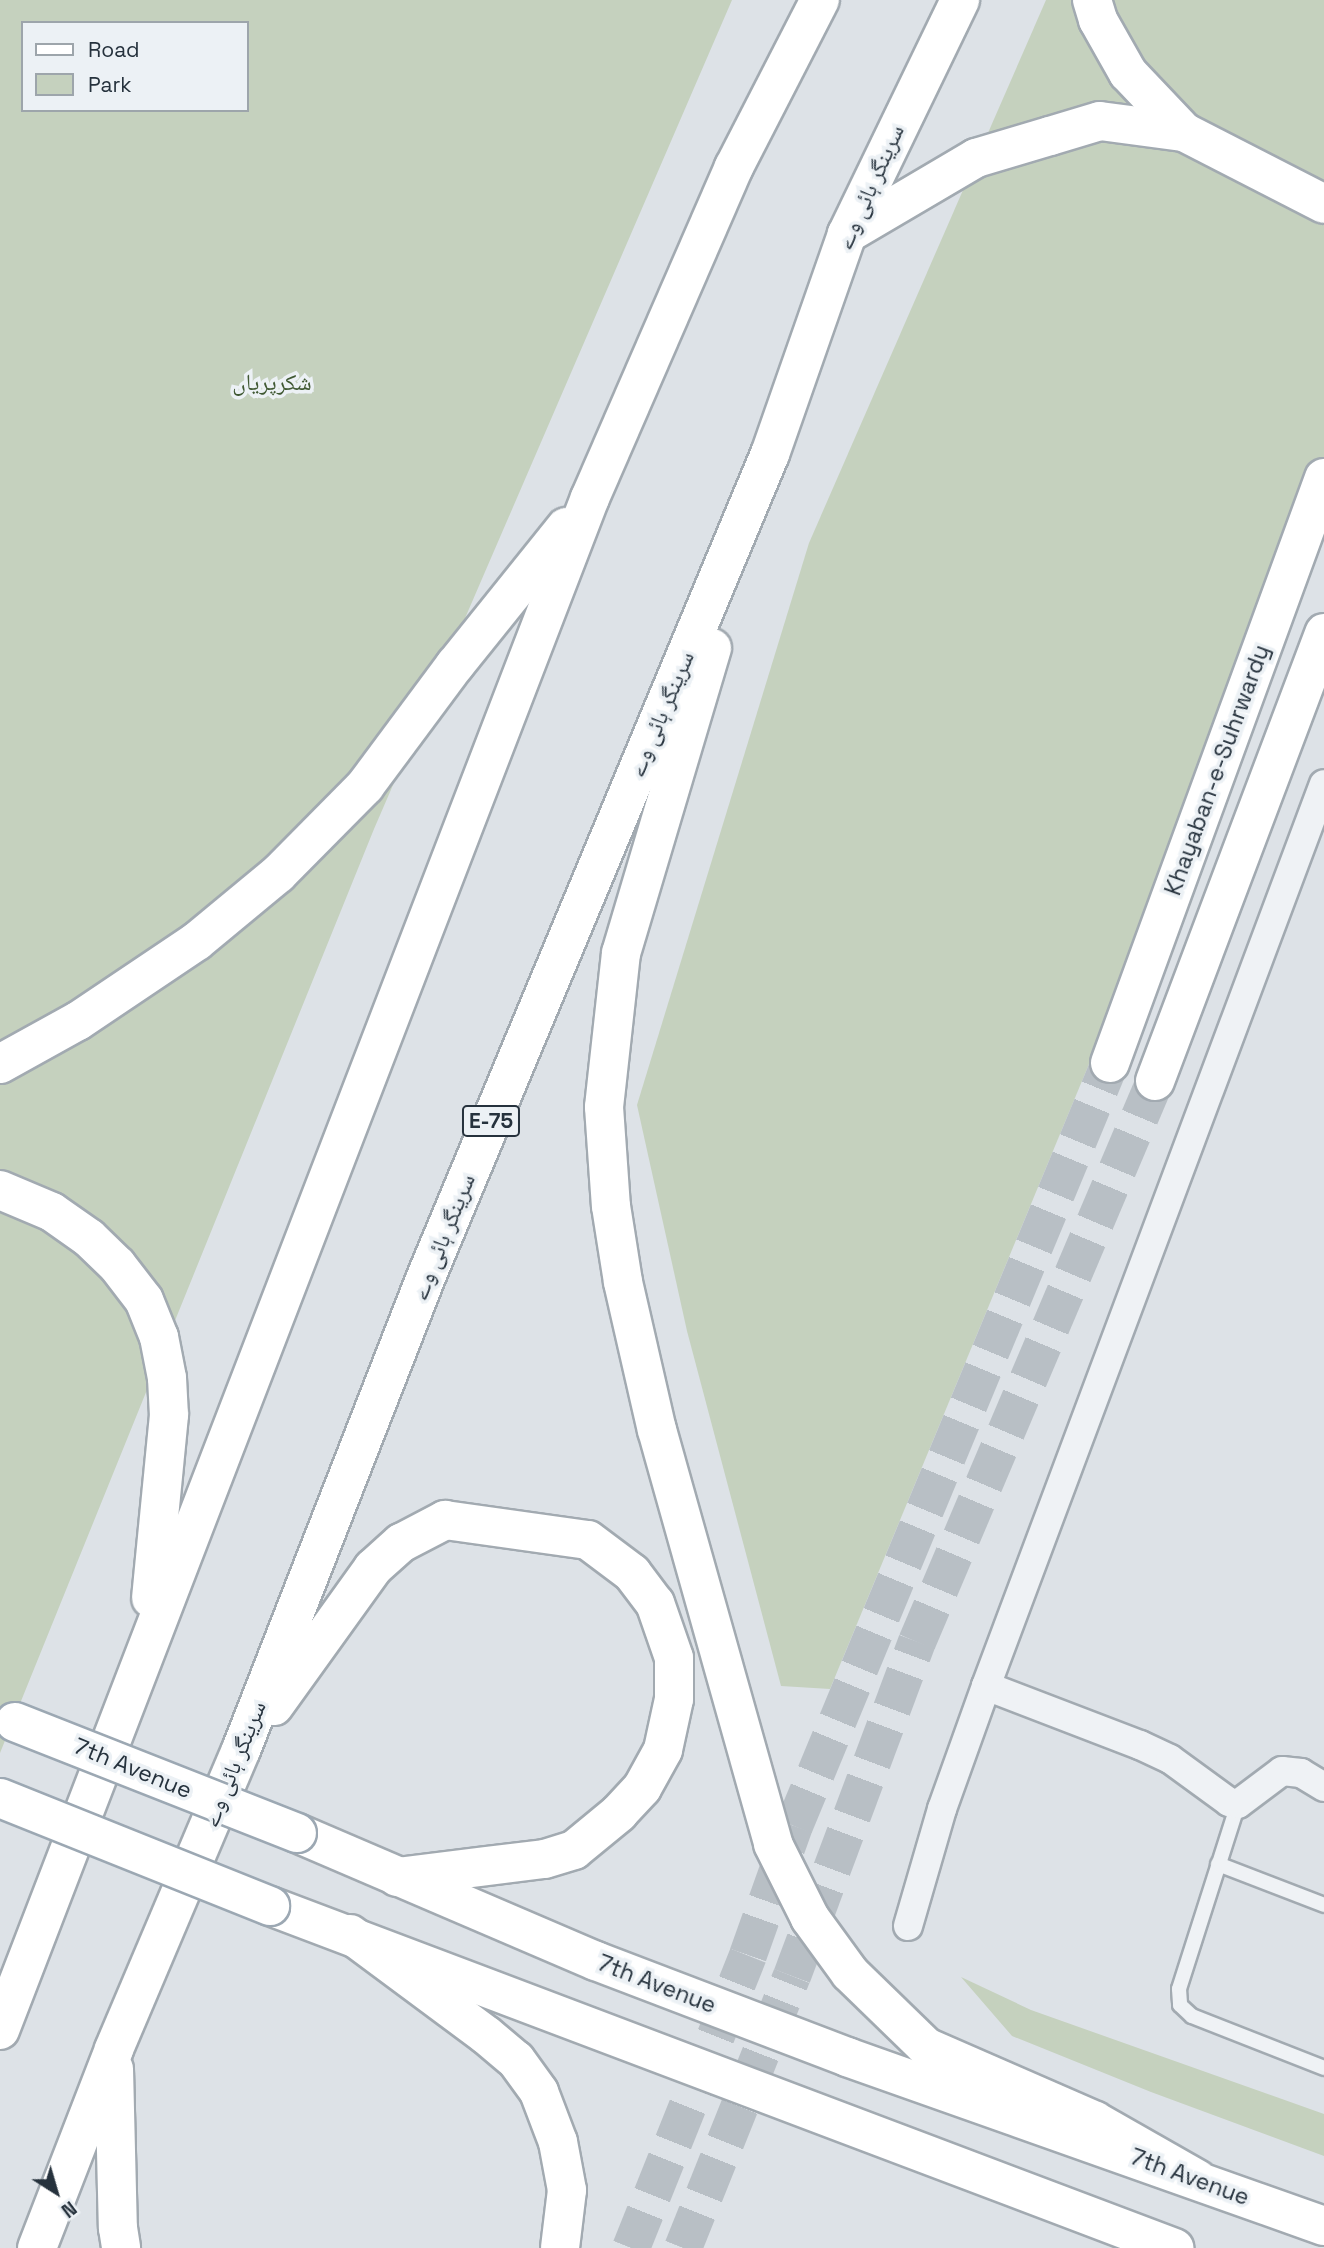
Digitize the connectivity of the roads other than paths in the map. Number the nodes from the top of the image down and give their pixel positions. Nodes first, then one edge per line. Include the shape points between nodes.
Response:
1 (820, 0) edge
2 (960, 0) edge
3 (1092, 0) edge
4 (1184, 132) junction
5 (1324, 204) edge
6 (847, 234) junction
7 (770, 454) junction
8 (1324, 478) edge
9 (590, 498) junction
10 (1324, 633) edge
11 (1324, 784) edge
12 (1110, 1063) tunnel mouth
13 (0, 1064) edge
14 (1155, 1081) tunnel mouth
15 (0, 1190) edge
16 (145, 1652) junction
17 (986, 1686) junction
18 (7, 1719) edge
19 (242, 1750) junction
20 (1324, 1787) edge
21 (0, 1798) edge
22 (1238, 1804) junction
23 (1218, 1864) junction
24 (397, 1877) junction
25 (1324, 1905) edge
26 (908, 1926) dead end
27 (350, 1934) junction
28 (4, 2015) edge
29 (114, 2049) junction
30 (1324, 2068) edge
31 (1197, 2179) junction
32 (1324, 2226) edge
33 (37, 2248) edge
34 (121, 2248) edge
35 (560, 2248) edge
36 (1174, 2248) edge

1 - 9 main road via 734,167
2 - 6 main road, سرینگر ہائی وے / E-75
3 - 4 main road via 1128,73
4 - 5 main road
4 - 6 main road via 1100,121 1050,135 976,158
6 - 7 main road, سرینگر ہائی وے / E-75
7 - 19 main road, سرینگر ہائی وے / E-75 via 426,1277
7 - 31 main road via 621,953 604,1107 611,1206 623,1282 657,1430 773,1844 810,1918 850,1973 926,2047 1095,2121
8 - 12 main road, Khayaban-e-Suhrwardy
9 - 13 main road via 365,786 278,874 197,941 78,1021
9 - 16 main road
10 - 14 main road
11 - 17 street
15 - 16 main road via 52,1212 89,1238 144,1300 159,1337 169,1415
16 - 28 main road
17 - 22 street via 1170,1759
17 - 26 street via 942,1809
18 - 24 main road, 7th Avenue, bridge
19 - 24 main road via 373,1568 401,1543 445,1520 588,1540 632,1573 655,1603 674,1658 674,1699 663,1750 642,1788 573,1850 506,1865
19 - 29 main road, سرینگر ہائی وے / E-75
20 - 22 street via 1301,1773 1282,1771
21 - 27 main road, bridge
22 - 23 lane
23 - 25 lane
23 - 30 lane via 1179,1989 1180,2005 1192,2016
24 - 31 main road, 7th Avenue via 596,1961 847,2057
27 - 35 main road via 516,2060 539,2092 558,2142 567,2190
27 - 36 main road
29 - 33 main road, سرینگر ہائی وے / E-75
29 - 34 main road
31 - 32 main road, 7th Avenue

